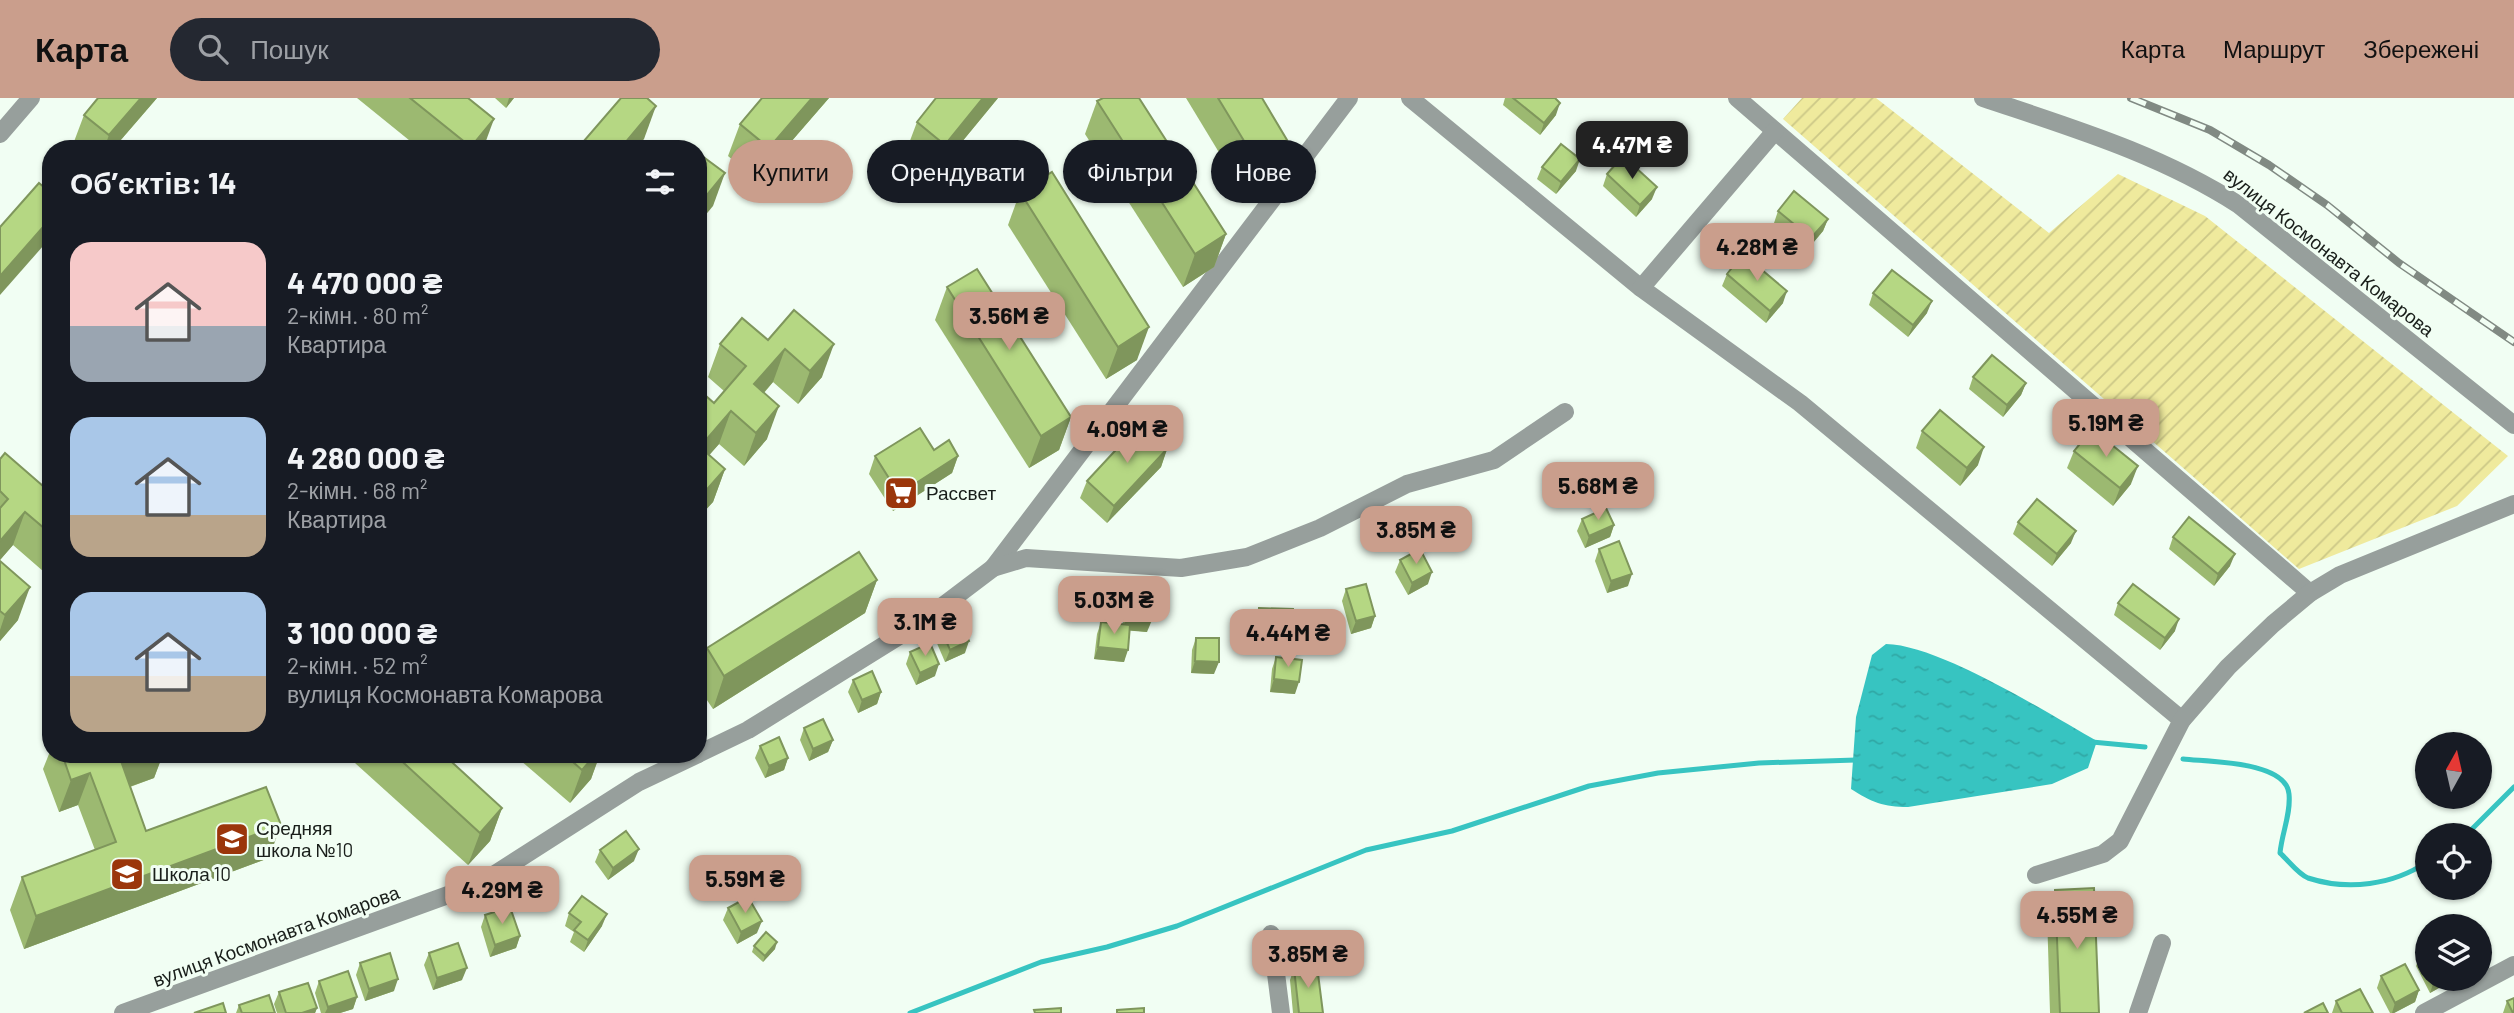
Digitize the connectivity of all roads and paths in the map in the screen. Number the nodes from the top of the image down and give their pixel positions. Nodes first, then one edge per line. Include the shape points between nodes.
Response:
1 (32, 98) edge
2 (1349, 98) edge
3 (1410, 98) edge
4 (1737, 98) edge
5 (1983, 98) edge
6 (1775, 131) junction
7 (0, 134) edge
8 (1640, 288) junction
9 (1565, 412) dead end
10 (2514, 425) edge
11 (2514, 504) edge
12 (993, 568) junction
13 (2310, 593) junction
14 (2182, 720) junction
15 (707, 750) edge
16 (679, 763) edge
17 (2036, 875) dead end
18 (1271, 934) dead end
19 (2162, 943) dead end
20 (2514, 965) edge
21 (123, 1013) edge
22 (1281, 1013) edge
23 (2138, 1013) edge
24 (2424, 1013) edge

1 - 7 street
2 - 12 street, вулиця Космонавта Комарова
3 - 8 street
4 - 6 street
5 - 10 street, вулиця Космонавта Комарова via 2109,140 2210,186
6 - 8 street
6 - 13 street
8 - 14 street via 1800,403
9 - 12 street, вулиця Космонавта Комарова via 1494,460 1407,484 1320,528 1247,557 1181,568 1026,558
11 - 13 street via 2381,556
12 - 15 street, вулиця Космонавта Комарова via 899,636 748,730
13 - 14 street via 2228,667
14 - 17 street via 2120,841 2103,853
16 - 21 street, вулиця Космонавта Комарова via 639,782 481,883
18 - 22 street
19 - 23 street
20 - 24 street

